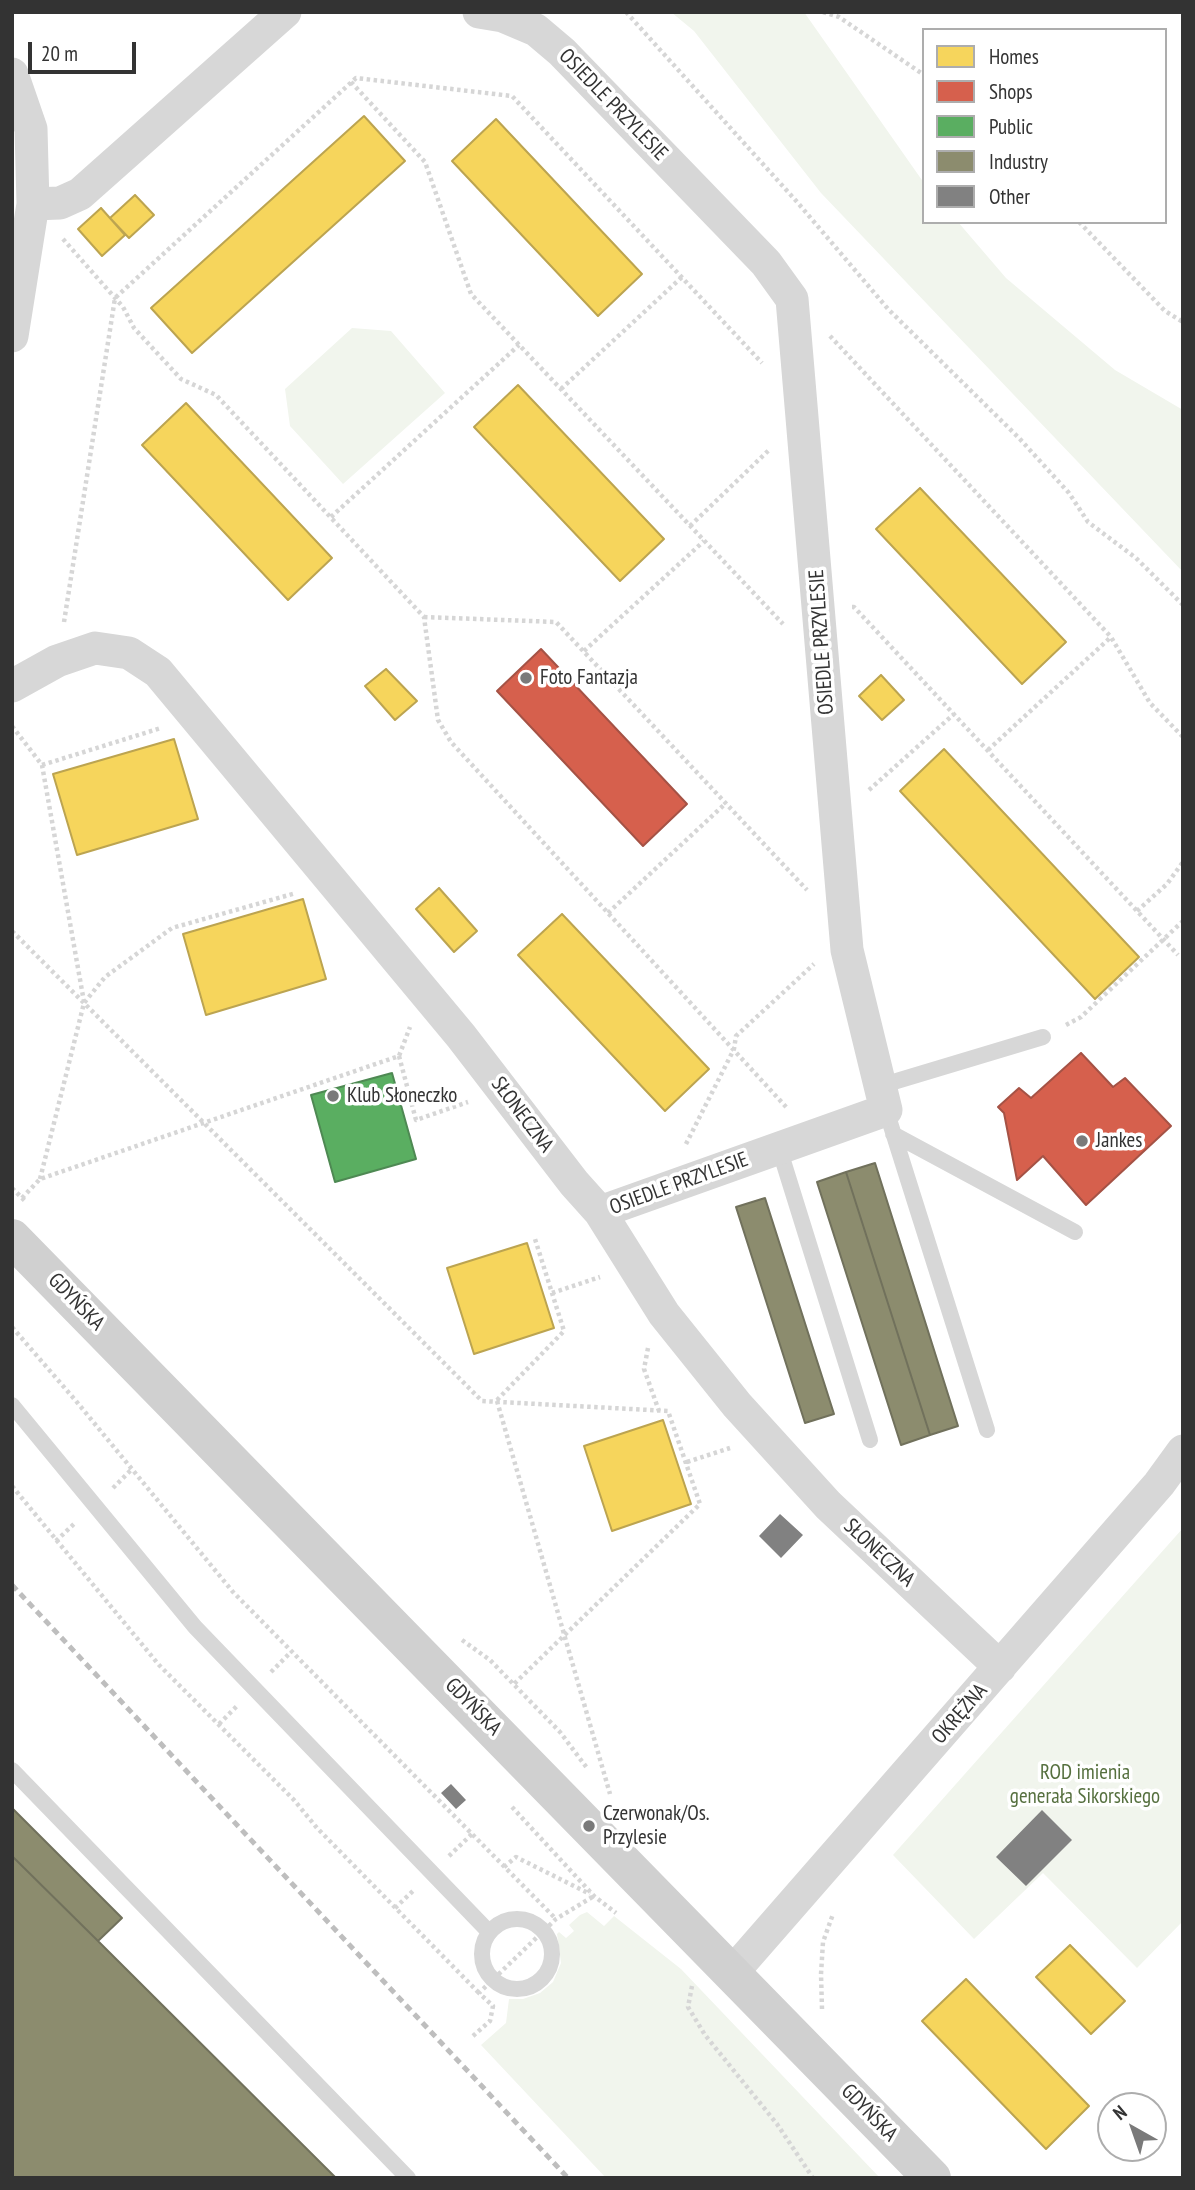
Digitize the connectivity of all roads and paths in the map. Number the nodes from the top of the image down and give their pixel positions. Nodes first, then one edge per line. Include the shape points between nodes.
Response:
1 (285, 12) edge
2 (479, 12) edge
3 (626, 12) edge
4 (823, 12) edge
5 (12, 74) edge
6 (922, 74) edge
7 (351, 82) junction
8 (22, 119) edge
9 (33, 204) junction
10 (1081, 224) edge
11 (682, 276) junction
12 (115, 298) junction
13 (1183, 322) edge
14 (794, 331) junction
15 (12, 336) edge
16 (519, 345) junction
17 (763, 363) dead end
18 (561, 389) junction
19 (775, 444) dead end
20 (331, 517) junction
21 (690, 526) junction
22 (704, 541) junction
23 (1183, 605) edge
24 (820, 606) junction
25 (424, 617) junction
26 (786, 628) dead end
27 (1111, 637) junction
28 (584, 652) junction
29 (57, 662) junction
30 (12, 686) edge
31 (954, 714) junction
32 (12, 726) edge
33 (162, 728) dead end
34 (1183, 737) edge
35 (988, 750) junction
36 (42, 765) junction
37 (726, 803) junction
38 (836, 819) junction
39 (1183, 862) edge
40 (301, 891) dead end
41 (815, 899) dead end
42 (1137, 911) junction
43 (608, 913) junction
44 (1183, 921) edge
45 (12, 931) edge
46 (1163, 939) junction
47 (1178, 955) dead end
48 (816, 962) dead end
49 (84, 1003) junction
50 (412, 1018) dead end
51 (1042, 1037) joint
52 (734, 1049) junction
53 (399, 1056) junction
54 (477, 1100) dead end
55 (886, 1110) junction
56 (204, 1123) junction
57 (791, 1144) junction
58 (681, 1152) dead end
59 (40, 1179) junction
60 (22, 1198) dead end
61 (600, 1212) junction
62 (1075, 1232) dead end
63 (12, 1238) edge
64 (535, 1239) dead end
65 (610, 1273) dead end
66 (552, 1293) junction
67 (12, 1327) edge
68 (648, 1345) dead end
69 (497, 1401) junction
70 (12, 1405) edge
71 (659, 1410) junction
72 (987, 1430) dead end
73 (870, 1440) dead end
74 (741, 1445) dead end
75 (1183, 1451) edge
76 (687, 1462) junction
77 (12, 1486) edge
78 (565, 1636) junction
79 (1000, 1667) junction
80 (514, 1684) dead end
81 (12, 1770) edge
82 (613, 1802) dead end
83 (504, 1867) junction
84 (556, 1919) junction
85 (544, 1931) junction
86 (489, 1932) junction
87 (732, 1973) junction
88 (493, 1980) junction
89 (693, 1984) dead end
90 (479, 1993) junction
91 (473, 2036) dead end
92 (408, 2178) edge
93 (813, 2178) edge
94 (932, 2178) edge

1 - 9 street via 80,194 60,203
2 - 14 street, OSIEDLE PRZYLESIE via 536,30 562,52 766,263 792,299
3 - 23 path via 888,309 1069,493 1088,522 1136,558
4 - 6 path via 839,17
5 - 8 street
7 - 11 path via 356,78 512,96
7 - 12 path
7 - 16 path via 425,162 471,295
8 - 9 street
9 - 12 path
9 - 15 street
10 - 13 path via 1165,311
11 - 17 path
11 - 18 path
12 - 20 path via 134,328 181,379 216,395
12 - 29 path
14 - 24 street, OSIEDLE PRZYLESIE
14 - 27 path via 822,327
16 - 18 path
16 - 20 path
18 - 21 path
19 - 21 path
20 - 25 path
21 - 22 path
22 - 26 path
22 - 28 path
24 - 31 path via 855,607
24 - 38 street, OSIEDLE PRZYLESIE
25 - 28 path via 556,622
25 - 43 path via 438,720 450,742
27 - 34 path via 1150,703
27 - 35 path
28 - 37 path
29 - 30 street, SŁONECZNA
29 - 61 street, SŁONECZNA via 95,648 129,653 158,672 461,1036
31 - 35 path
31 - 38 path
32 - 36 path
33 - 36 path
35 - 42 path
36 - 49 path
37 - 41 path
37 - 43 path
38 - 55 street, OSIEDLE PRZYLESIE via 847,950
39 - 42 path
40 - 49 path via 172,928 105,977
42 - 46 path
43 - 52 path
44 - 46 path
45 - 49 path
46 - 47 path
46 - 51 path via 1081,1017
48 - 52 path via 736,1036
49 - 56 path
49 - 59 path
50 - 53 path
51 - 55 lane
52 - 57 path via 796,1118
52 - 58 path
53 - 54 path via 416,1120
53 - 56 path
55 - 57 street, OSIEDLE PRZYLESIE
55 - 62 lane
55 - 72 lane
56 - 59 path
56 - 69 path via 482,1401
57 - 61 street, OSIEDLE PRZYLESIE
57 - 73 lane
59 - 60 path
61 - 79 street, SŁONECZNA via 664,1314 737,1405 828,1505
63 - 87 main road, GDYŃSKA
64 - 66 path
65 - 66 path
66 - 69 path via 564,1331
67 - 83 path via 233,1592
68 - 71 path via 644,1369
69 - 71 path
69 - 78 path
70 - 86 lane via 195,1627
71 - 76 path via 668,1411
74 - 76 path
75 - 79 street, OKRĘŻNA via 1160,1484
76 - 78 path via 701,1504
77 - 90 path via 159,1665
78 - 80 path
78 - 82 path
79 - 87 street, OKRĘŻNA
81 - 92 lane
83 - 84 path
83 - 84 path via 516,1857 594,1896
84 - 85 path
85 - 86 lane via 516,1919
85 - 88 path
85 - 88 lane via 552,1957 541,1980 518,1989
86 - 88 lane via 482,1957
87 - 94 main road, GDYŃSKA
88 - 90 path
89 - 93 path via 688,2007 705,2035 777,2124
90 - 91 path via 493,2006 490,2021

